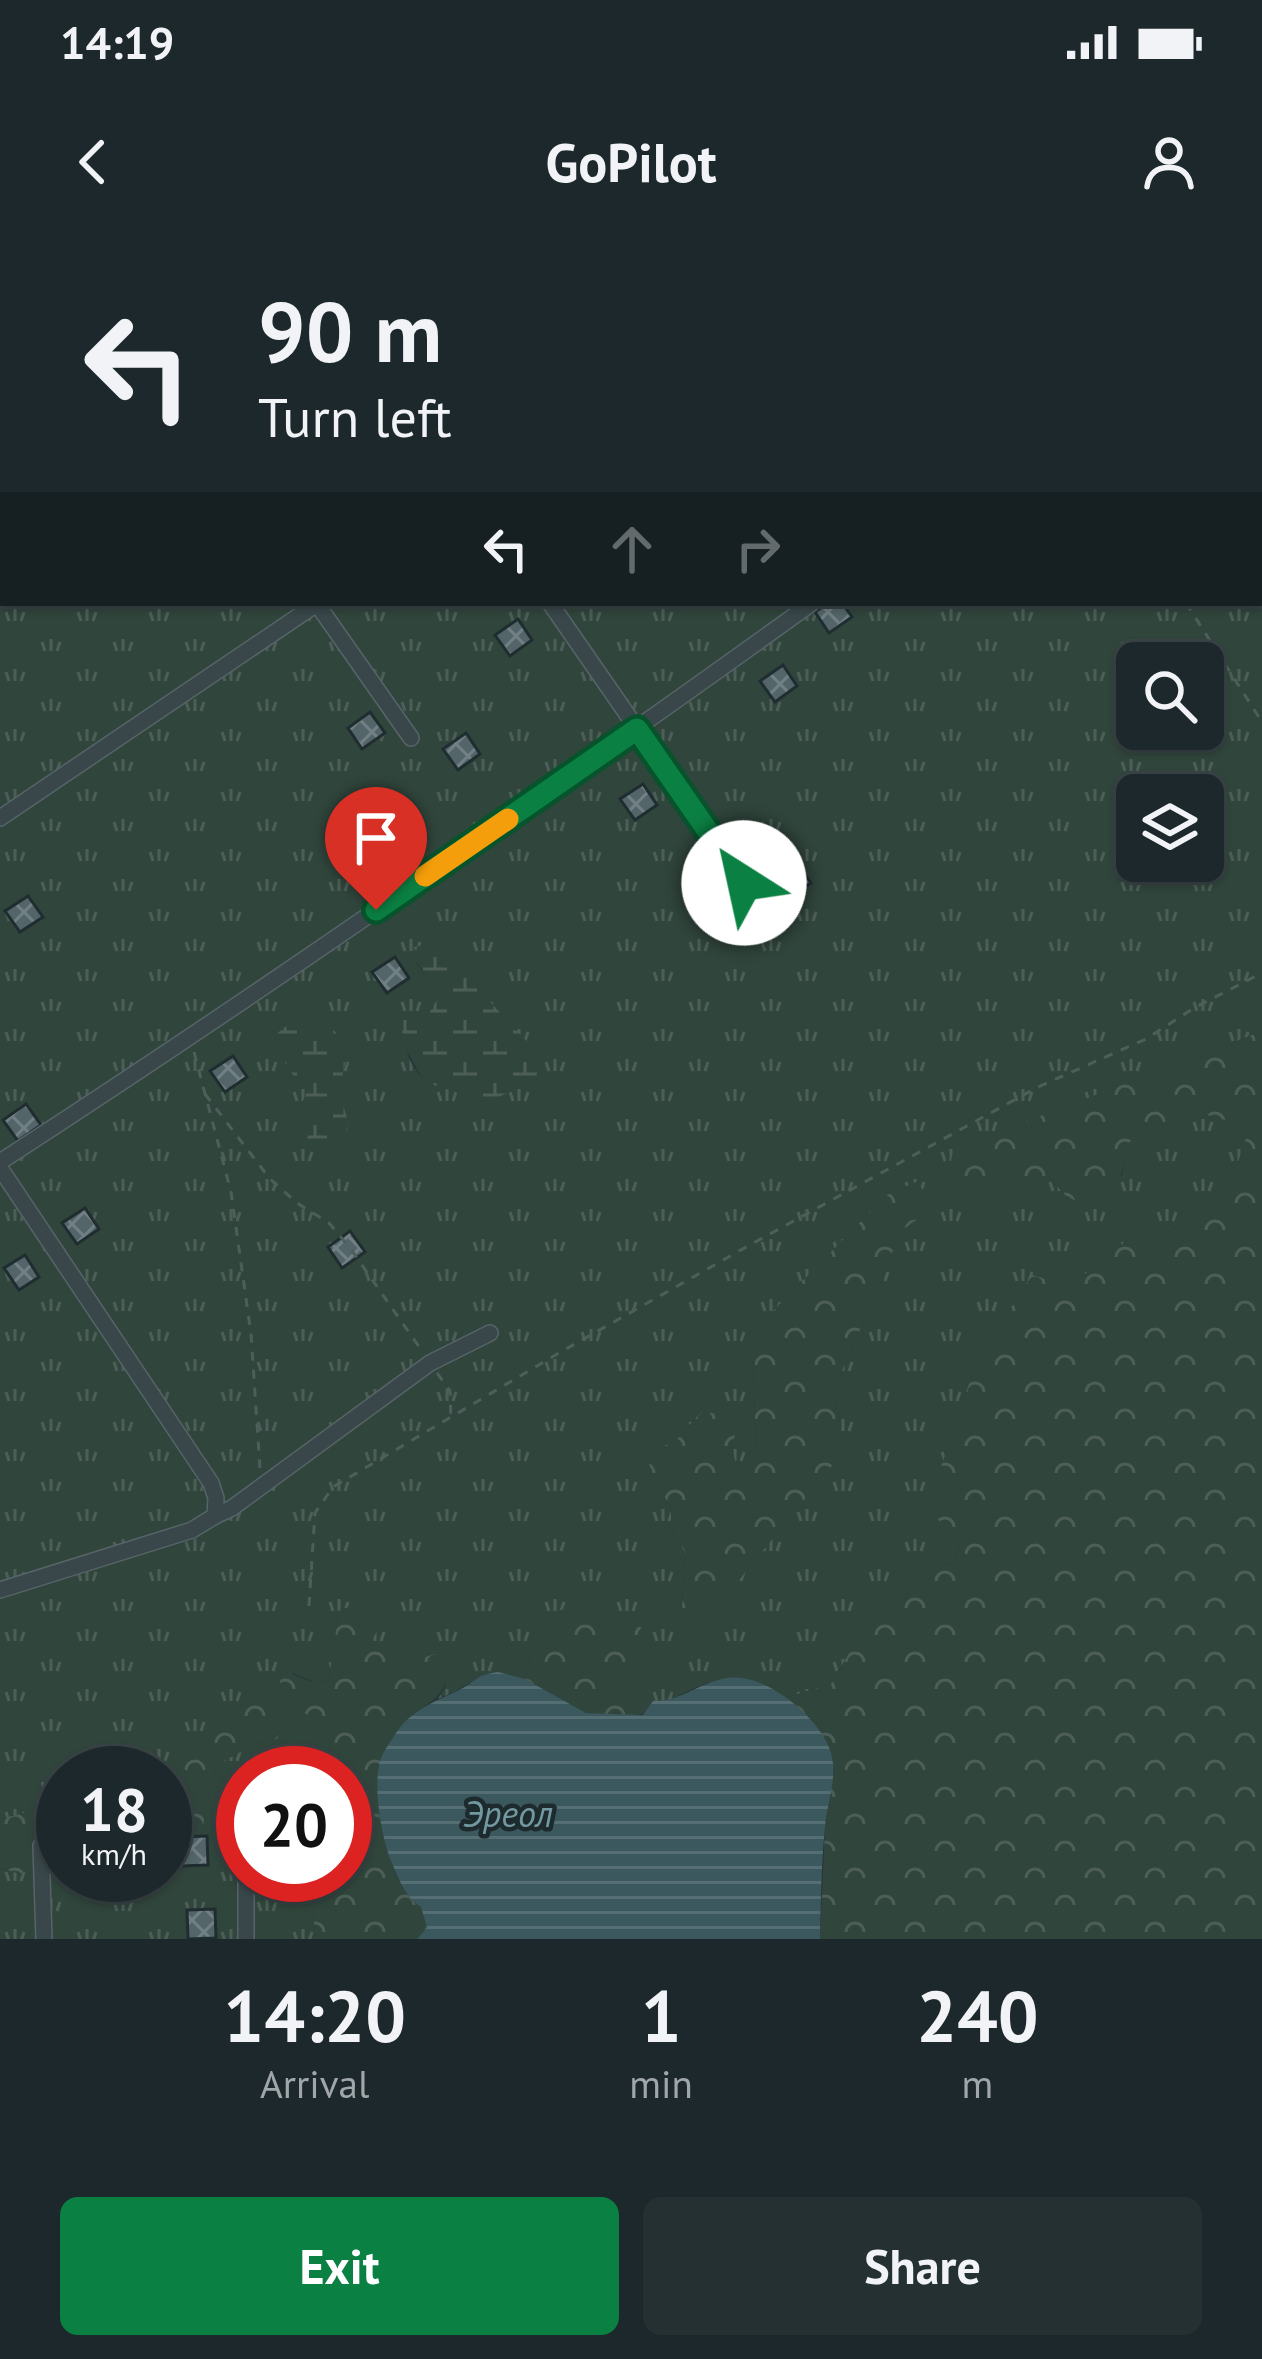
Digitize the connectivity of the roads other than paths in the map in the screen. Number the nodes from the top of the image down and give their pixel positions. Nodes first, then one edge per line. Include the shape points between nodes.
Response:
1 (314, 606) edge
2 (320, 606) edge
3 (552, 606) edge
4 (808, 606) edge
5 (637, 729) junction
6 (411, 738) dead end
7 (0, 818) edge
8 (744, 883) dead end
9 (0, 1165) edge
10 (490, 1333) dead end
11 (215, 1516) junction
12 (0, 1590) edge
13 (43, 1902) edge
14 (246, 1902) edge
15 (44, 1939) edge
16 (246, 1939) edge

1 - 7 street
2 - 6 street
3 - 5 street
4 - 5 street
5 - 8 street
5 - 9 street
9 - 11 street via 211,1484
10 - 11 street via 430,1363
11 - 12 street
13 - 15 street
14 - 16 street

